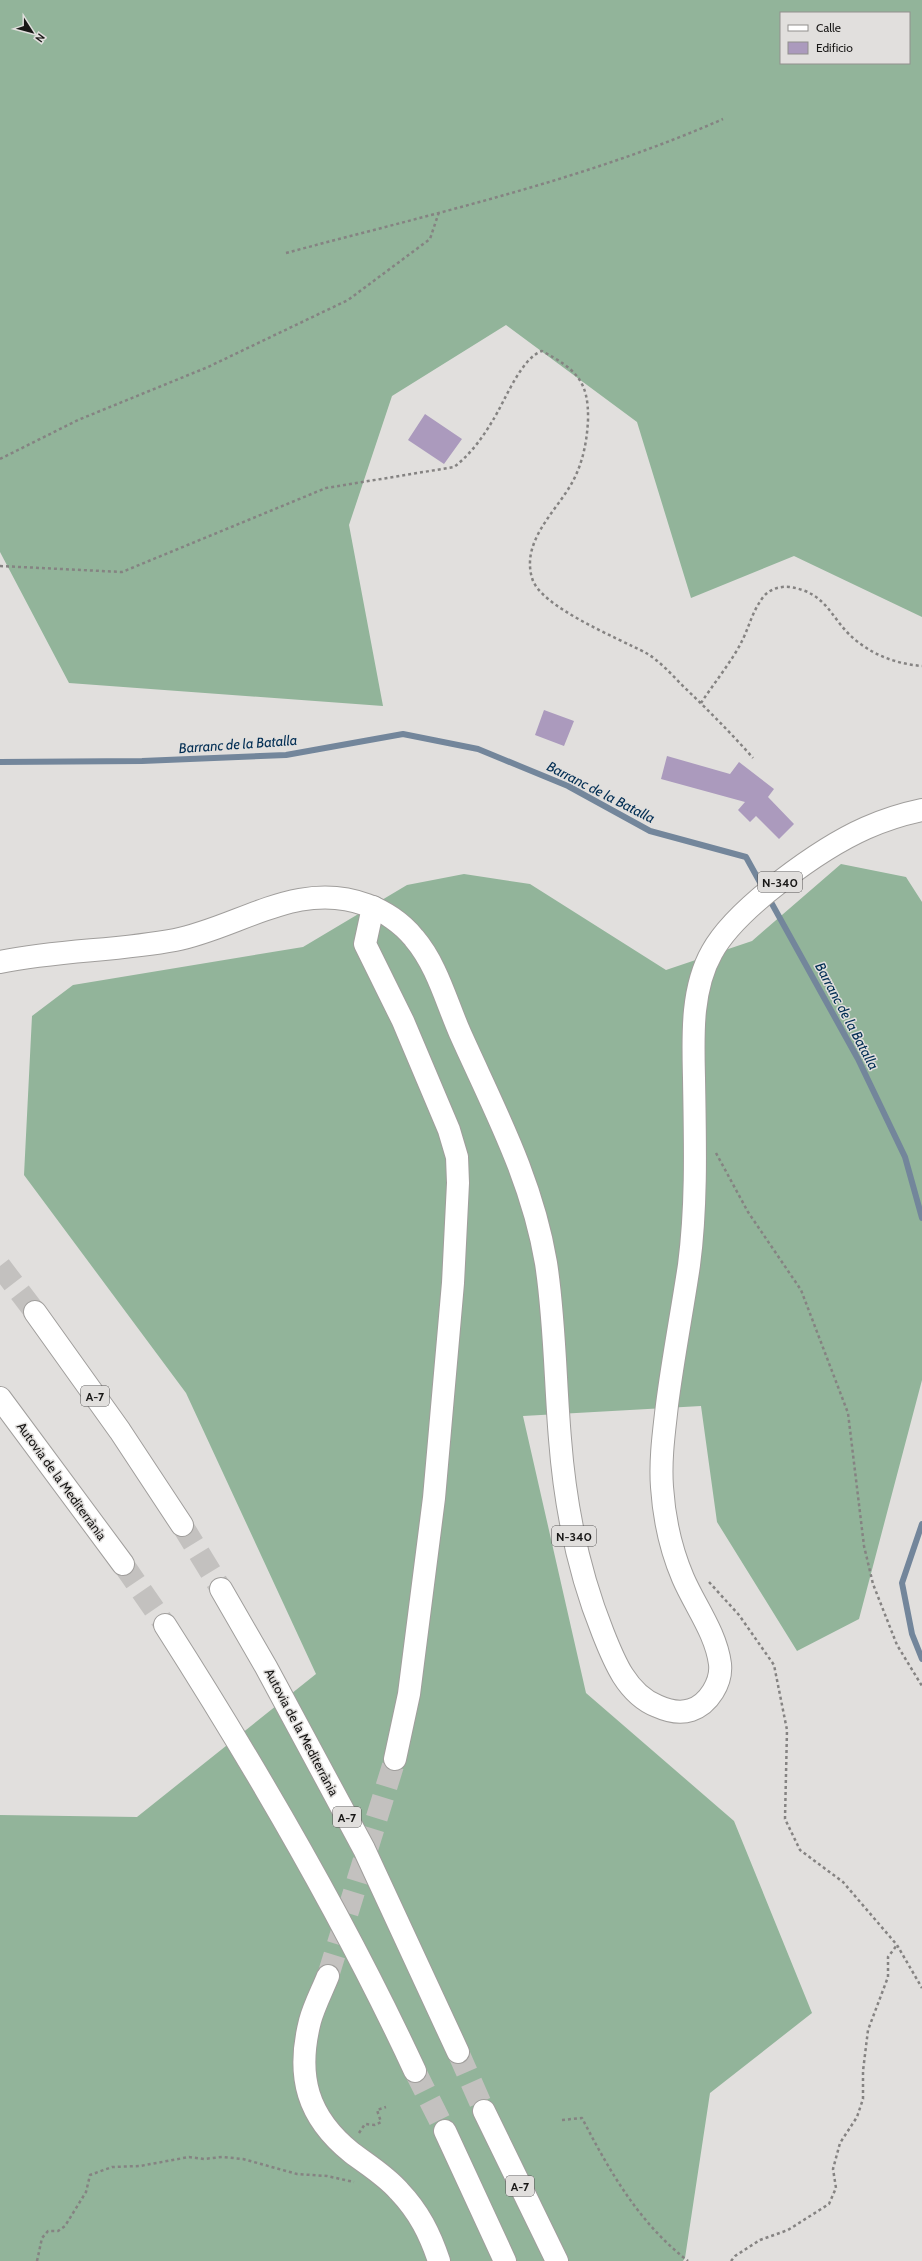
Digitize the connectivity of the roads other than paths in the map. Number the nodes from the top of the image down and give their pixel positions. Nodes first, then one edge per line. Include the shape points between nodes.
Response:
1 (922, 810) edge
2 (373, 907) junction
3 (0, 962) edge
4 (35, 1312) tunnel mouth
5 (0, 1398) edge
6 (182, 1525) tunnel mouth
7 (123, 1564) tunnel mouth
8 (221, 1589) tunnel mouth
9 (165, 1625) tunnel mouth
10 (395, 1759) tunnel mouth
11 (328, 1976) tunnel mouth
12 (458, 2052) tunnel mouth
13 (415, 2071) tunnel mouth
14 (484, 2110) tunnel mouth
15 (445, 2131) tunnel mouth
16 (439, 2261) edge
17 (505, 2261) edge
18 (557, 2261) edge

1 - 2 main road, N-340 via 862,829 777,884 739,917 712,951 697,990 693,1050 693,1230 664,1429 662,1488 670,1539 680,1571 714,1642 721,1672 708,1699 700,1706 681,1712 652,1704 631,1688 604,1636 583,1570 568,1508 559,1436 555,1351 546,1265 530,1194 488,1090 428,959 402,925
2 - 3 main road, N-340 via 338,898 305,898 281,903 181,939 27,956
2 - 10 main road via 365,944 403,1021 449,1130 456,1157 458,1183 453,1283 434,1498 409,1694
4 - 6 main road, A-7 via 120,1430
5 - 7 main road, Autovia de la Mediterrània
8 - 12 main road, Autovia de la Mediterrània / A-7 via 274,1680 364,1849
9 - 13 main road via 222,1714 292,1833 386,2010
11 - 16 main road via 310,2020 305,2046 303,2070 308,2096 318,2117 333,2137 398,2190 418,2213 432,2238
14 - 18 main road, A-7
15 - 17 main road

